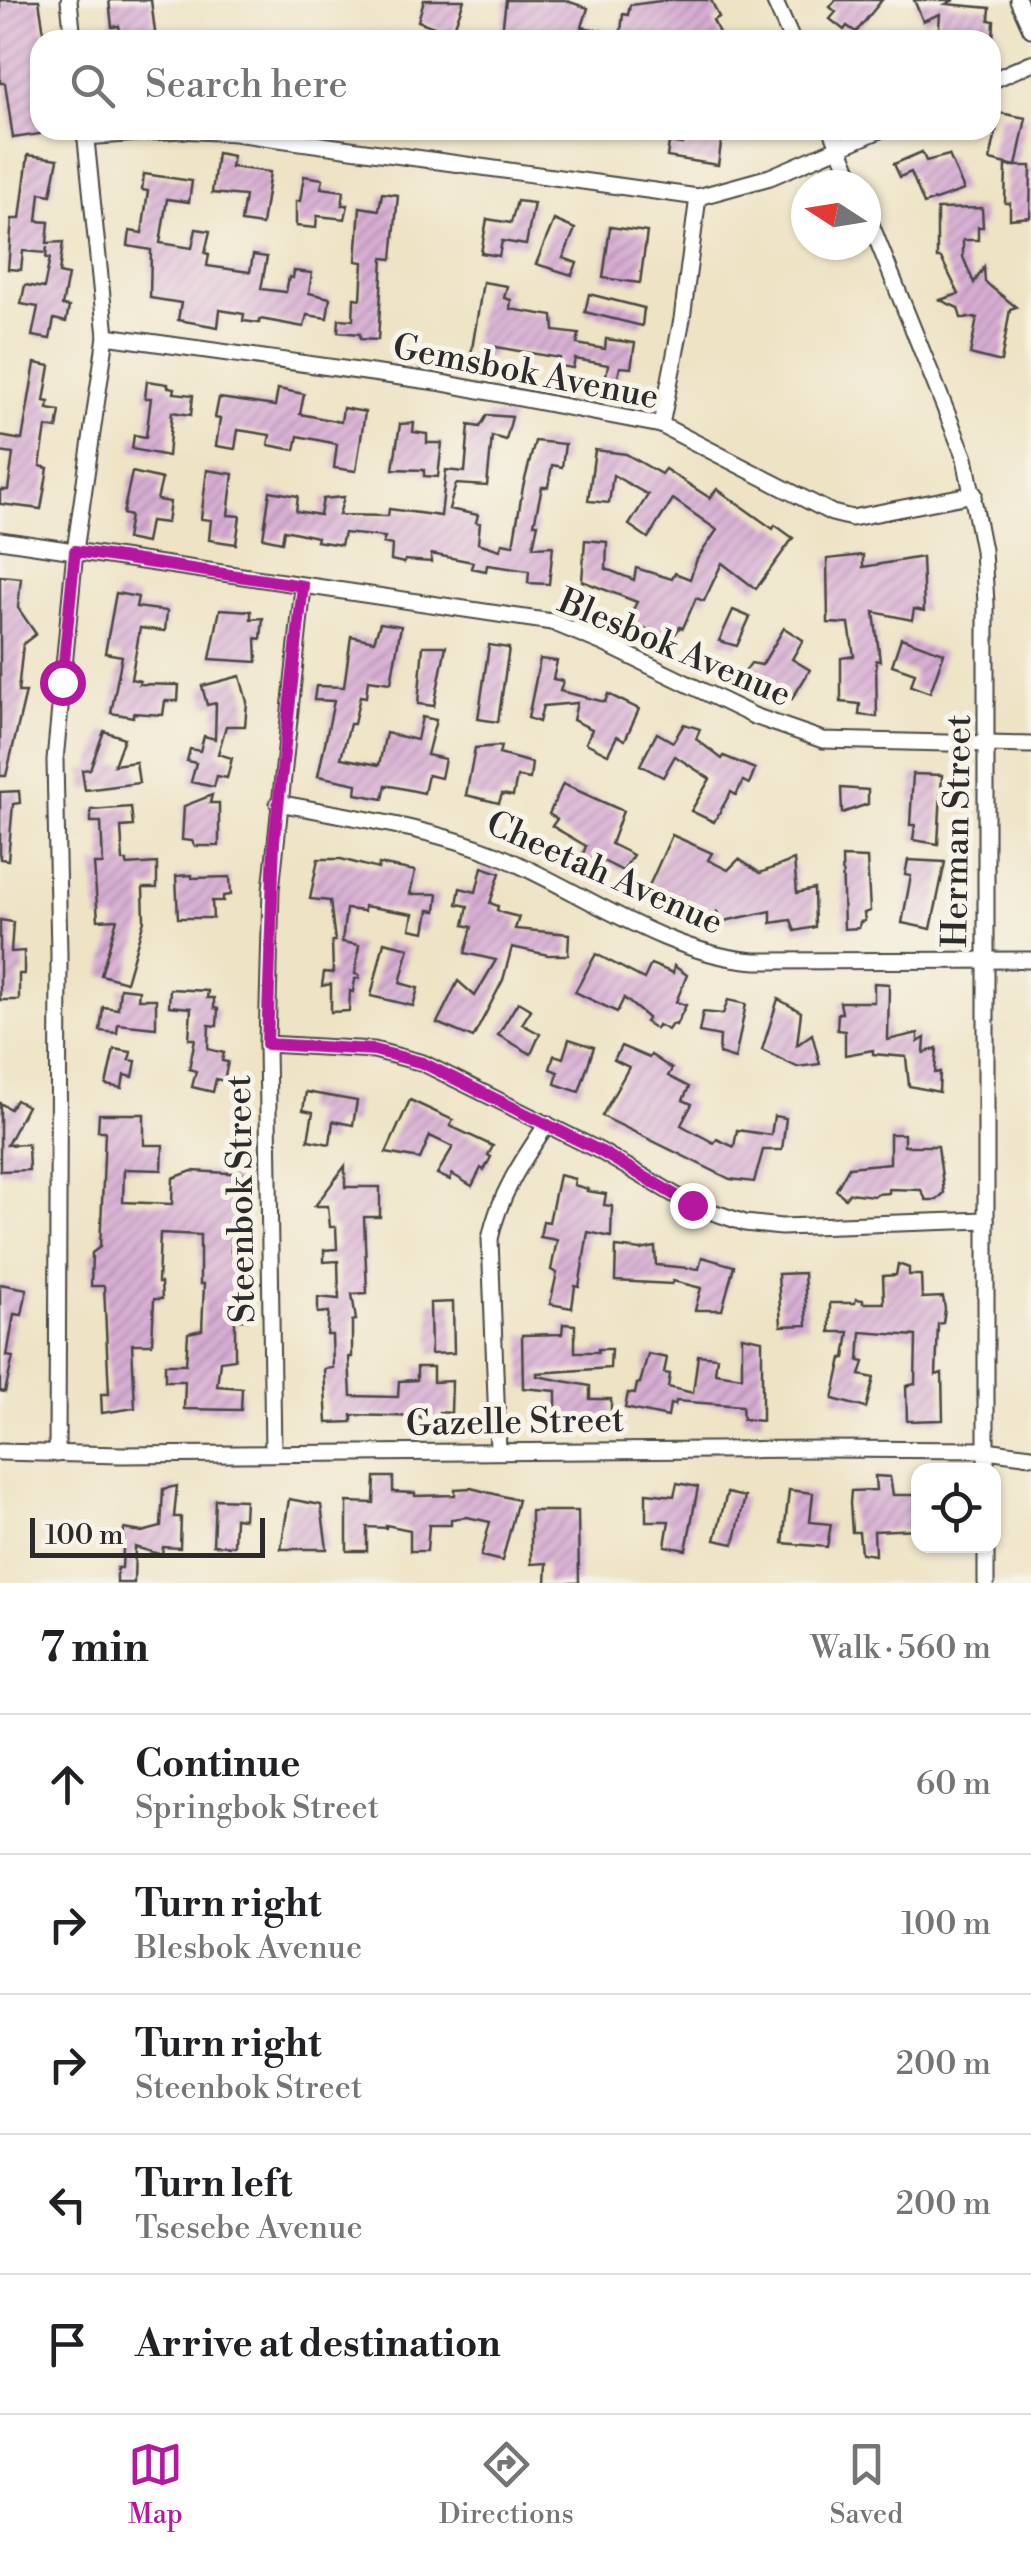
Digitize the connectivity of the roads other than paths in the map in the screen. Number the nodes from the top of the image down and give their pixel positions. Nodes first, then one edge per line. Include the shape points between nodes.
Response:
1 (68, 0) edge
2 (774, 0) edge
3 (1018, 0) edge
4 (72, 30) edge
5 (788, 30) edge
6 (1031, 30) edge
7 (1031, 63) edge
8 (1001, 76) edge
9 (86, 140) edge
10 (280, 140) edge
11 (836, 140) edge
12 (858, 140) edge
13 (840, 148) junction
14 (849, 170) edge
15 (698, 197) junction
16 (881, 249) edge
17 (106, 336) junction
18 (662, 424) junction
19 (974, 494) junction
20 (0, 540) edge
21 (75, 551) junction
22 (303, 586) junction
23 (1031, 745) edge
24 (988, 746) junction
25 (278, 803) junction
26 (985, 960) junction
27 (1031, 960) edge
28 (267, 1044) junction
29 (547, 1124) junction
30 (986, 1220) junction
31 (986, 1450) junction
32 (498, 1451) junction
33 (0, 1452) edge
34 (273, 1453) junction
35 (57, 1454) junction
36 (1031, 1456) edge
37 (986, 1463) edge
38 (986, 1553) edge
39 (986, 1583) edge

1 - 4 street
2 - 5 street
3 - 6 street
7 - 8 street
9 - 17 street
10 - 15 street
11 - 13 street
12 - 13 street
13 - 14 street
13 - 15 street
15 - 18 street
16 - 19 street, Herman Street via 966,458
17 - 18 street, Gemsbok Avenue via 437,382
17 - 21 street
18 - 19 street, Gemsbok Avenue via 852,518
19 - 24 street, Herman Street via 985,573
20 - 21 street, Blesbok Avenue
21 - 22 street, Blesbok Avenue
21 - 35 street via 55,760
22 - 24 street, Blesbok Avenue via 552,622 754,716 822,740
22 - 25 street, Steenbok Street
23 - 24 street, Blesbok Avenue
24 - 26 street, Herman Street
25 - 26 street, Cheetah Avenue via 456,840 728,958
25 - 28 street, Steenbok Street
26 - 27 street, Cheetah Avenue
26 - 30 street, Herman Street
28 - 29 street via 399,1055
28 - 34 street, Steenbok Street
29 - 30 street via 692,1205 746,1223 781,1228
29 - 32 street via 511,1179 490,1239
30 - 31 street, Herman Street
31 - 32 street, Gazelle Street
31 - 36 street, Gazelle Street
31 - 37 street, Herman Street
32 - 34 street, Gazelle Street
33 - 35 street, Gazelle Street
34 - 35 street, Gazelle Street
38 - 39 street

